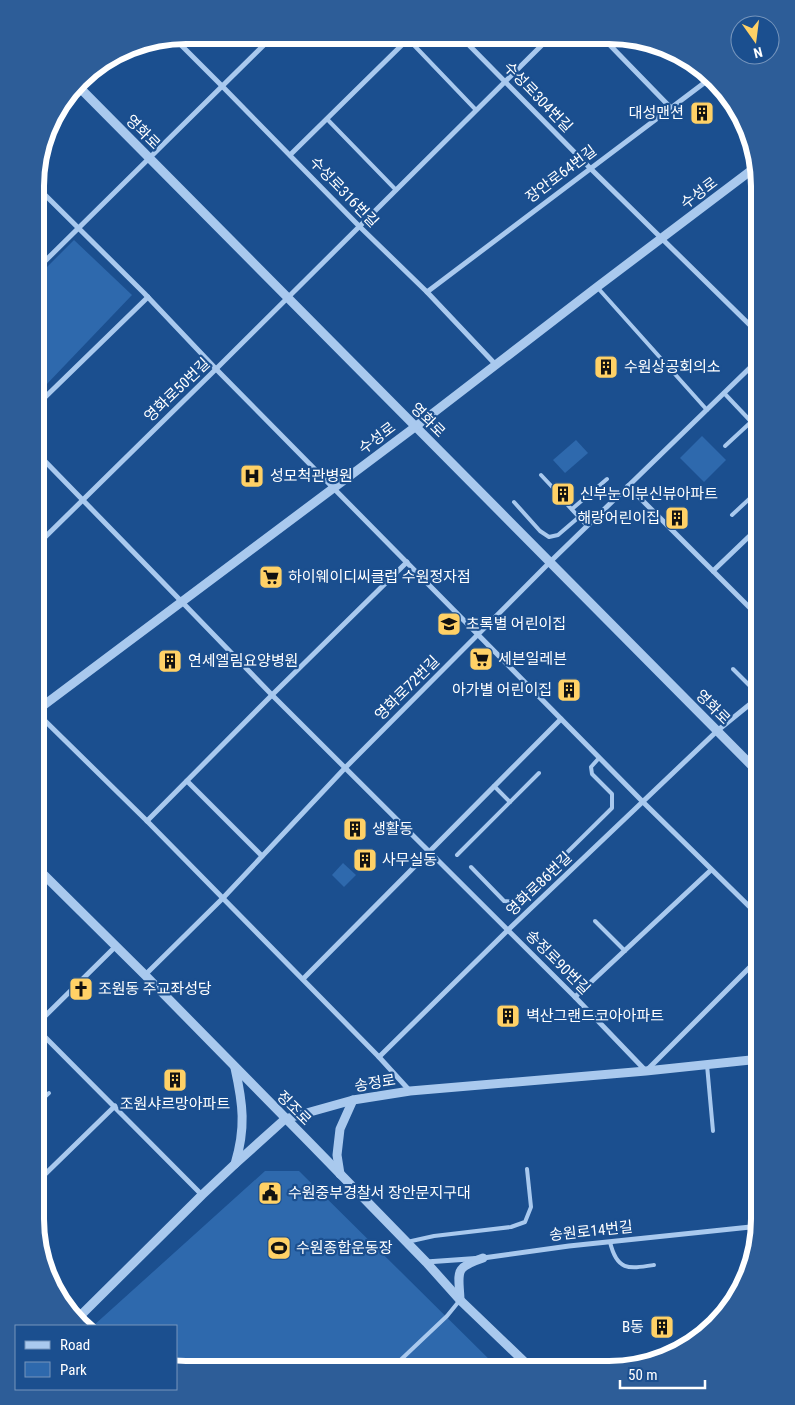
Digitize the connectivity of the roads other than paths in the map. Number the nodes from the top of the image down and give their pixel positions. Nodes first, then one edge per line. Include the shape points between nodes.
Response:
1 (179, 44) edge
2 (403, 44) edge
3 (415, 44) edge
4 (468, 44) edge
5 (543, 44) edge
6 (609, 44) edge
7 (263, 46) edge
8 (505, 81) junction
9 (706, 82) edge
10 (222, 86) junction
11 (82, 90) edge
12 (671, 108) junction
13 (476, 110) junction
14 (327, 119) junction
15 (290, 155) junction
16 (150, 158) junction
17 (590, 168) junction
18 (750, 171) edge
19 (396, 190) junction
20 (44, 194) edge
21 (359, 226) junction
22 (78, 229) junction
23 (662, 238) junction
24 (44, 262) edge
25 (597, 287) junction
26 (427, 292) junction
27 (148, 297) junction
28 (288, 298) junction
29 (751, 326) edge
30 (496, 366) junction
31 (751, 367) edge
32 (216, 369) junction
33 (724, 394) junction
34 (44, 398) edge
35 (707, 410) junction
36 (751, 422) joint
37 (415, 427) junction
38 (725, 446) dead end
39 (44, 460) edge
40 (541, 475) dead end
41 (607, 478) dead end
42 (628, 486) junction
43 (334, 488) junction
44 (556, 491) dead end
45 (751, 497) edge
46 (82, 499) junction
47 (514, 502) dead end
48 (565, 502) dead end
49 (572, 509) junction
50 (732, 515) dead end
51 (579, 517) junction
52 (587, 526) junction
53 (751, 535) edge
54 (44, 538) edge
55 (407, 562) junction
56 (550, 562) junction
57 (713, 571) junction
58 (182, 602) junction
59 (751, 609) edge
60 (478, 634) junction
61 (733, 669) dead end
62 (751, 687) edge
63 (272, 695) junction
64 (751, 703) edge
65 (44, 705) edge
66 (44, 719) edge
67 (561, 719) junction
68 (717, 731) junction
69 (600, 758) junction
70 (751, 765) edge
71 (345, 768) junction
72 (539, 773) dead end
73 (187, 781) junction
74 (494, 786) junction
75 (510, 802) junction
76 (643, 802) junction
77 (147, 821) junction
78 (429, 852) junction
79 (457, 855) dead end
80 (262, 856) junction
81 (471, 867) dead end
82 (711, 870) junction
83 (44, 875) edge
84 (223, 898) junction
85 (751, 908) edge
86 (595, 920) dead end
87 (508, 930) junction
88 (116, 946) junction
89 (625, 951) junction
90 (751, 966) edge
91 (145, 975) junction
92 (303, 979) junction
93 (576, 997) junction
94 (44, 1018) edge
95 (44, 1036) edge
96 (379, 1057) junction
97 (751, 1060) edge
98 (707, 1065) junction
99 (235, 1067) junction
100 (646, 1071) junction
101 (410, 1091) junction
102 (49, 1092) dead end
103 (44, 1097) edge
104 (353, 1100) junction
105 (114, 1106) junction
106 (285, 1119) junction
107 (713, 1131) dead end
108 (234, 1164) junction
109 (527, 1168) dead end
110 (44, 1175) edge
111 (340, 1175) junction
112 (202, 1195) junction
113 (751, 1227) edge
114 (407, 1242) junction
115 (610, 1242) junction
116 (483, 1258) junction
117 (426, 1262) junction
118 (654, 1265) dead end
119 (460, 1300) junction
120 (81, 1315) edge
121 (399, 1361) edge
122 (524, 1361) edge

1 - 10 street, 수성로316번길
2 - 14 street
3 - 13 lane
4 - 8 street, 수성로304번길
5 - 8 street, 영화로50번길
6 - 12 street
7 - 10 street
8 - 13 street, 영화로50번길
8 - 17 street, 수성로304번길
9 - 12 street, 장안로64번길
10 - 15 street, 수성로316번길
10 - 16 street
11 - 16 street, 영화로
12 - 17 street, 장안로64번길
13 - 19 street, 영화로50번길
14 - 15 street
14 - 19 lane
15 - 21 street, 수성로316번길
16 - 22 street
16 - 28 street, 영화로
17 - 23 street, 수성로304번길
17 - 26 street, 장안로64번길
18 - 23 street, 수성로
19 - 21 street, 영화로50번길
20 - 22 street
21 - 26 street, 수성로316번길
21 - 28 street, 영화로50번길
22 - 24 street
22 - 27 street
23 - 25 street, 수성로
23 - 29 street, 수성로304번길
25 - 30 street, 수성로
25 - 35 lane
26 - 30 street, 수성로316번길
27 - 32 street
27 - 34 street
28 - 32 street, 영화로50번길
28 - 37 street, 영화로
30 - 37 street, 수성로
31 - 33 street, 영화로72번길
32 - 43 street
32 - 46 street, 영화로50번길
33 - 35 street, 영화로72번길
33 - 36 lane
35 - 42 street, 영화로72번길
36 - 38 lane
37 - 43 street, 수성로
37 - 56 street, 영화로
39 - 46 street, 송정로90번길
40 - 44 lane
41 - 49 lane
42 - 52 street, 영화로72번길
42 - 57 street
43 - 55 street
43 - 58 street, 수성로
45 - 50 lane
46 - 54 street, 영화로50번길
46 - 58 street, 송정로90번길
47 - 51 lane via 540,532 549,537 558,535
48 - 49 lane
49 - 51 lane
51 - 52 lane
52 - 56 street, 영화로72번길
53 - 57 street
55 - 60 street
55 - 63 street
56 - 60 street, 영화로72번길
56 - 68 street, 영화로
57 - 59 street
58 - 63 street, 송정로90번길
58 - 65 street, 수성로
60 - 67 street
60 - 71 street, 영화로72번길
61 - 62 lane
63 - 71 street, 송정로90번길
63 - 73 street
64 - 68 street, 영화로86번길
66 - 77 street
67 - 69 street
67 - 74 street
68 - 70 street, 영화로
68 - 76 street, 영화로86번길
69 - 76 street
69 - 81 lane via 591,767 592,774 612,794 612,808 517,902 504,901
71 - 78 street, 송정로90번길
71 - 80 street, 영화로72번길
72 - 75 lane
73 - 77 street
73 - 80 street
74 - 75 lane
74 - 78 street
75 - 79 lane
76 - 82 street
76 - 87 street, 영화로86번길
77 - 84 street
78 - 87 street, 송정로90번길
78 - 92 street
80 - 84 street, 영화로72번길
82 - 85 street
82 - 89 street
83 - 88 street, 정조로
84 - 91 street, 영화로72번길
84 - 92 street
86 - 89 lane
87 - 93 street, 송정로90번길
87 - 96 street, 영화로86번길
88 - 91 street, 정조로
88 - 94 street
89 - 93 street
90 - 100 street
91 - 99 street, 정조로
92 - 96 street
93 - 100 street, 송정로90번길
95 - 105 street
96 - 101 street
97 - 98 street, 송정로
98 - 100 street, 송정로
98 - 107 lane
99 - 106 street, 정조로
99 - 108 street via 243,1113
100 - 101 street, 송정로
101 - 104 street, 송정로
102 - 103 lane
104 - 106 street, 송정로
104 - 111 street via 340,1129 337,1155
105 - 110 street
105 - 112 street
106 - 108 street, 송정로
106 - 111 street, 정조로
108 - 112 street, 송정로
109 - 114 lane via 531,1207 525,1222 511,1227
111 - 114 street, 정조로
112 - 120 street, 송정로
113 - 115 street, 송원로14번길
114 - 117 street, 정조로
115 - 116 street, 송원로14번길
115 - 118 lane via 613,1255 620,1263 634,1268
116 - 117 street, 송원로14번길
116 - 119 street via 462,1267 458,1275
117 - 119 street, 정조로
119 - 121 lane
119 - 122 street, 정조로

